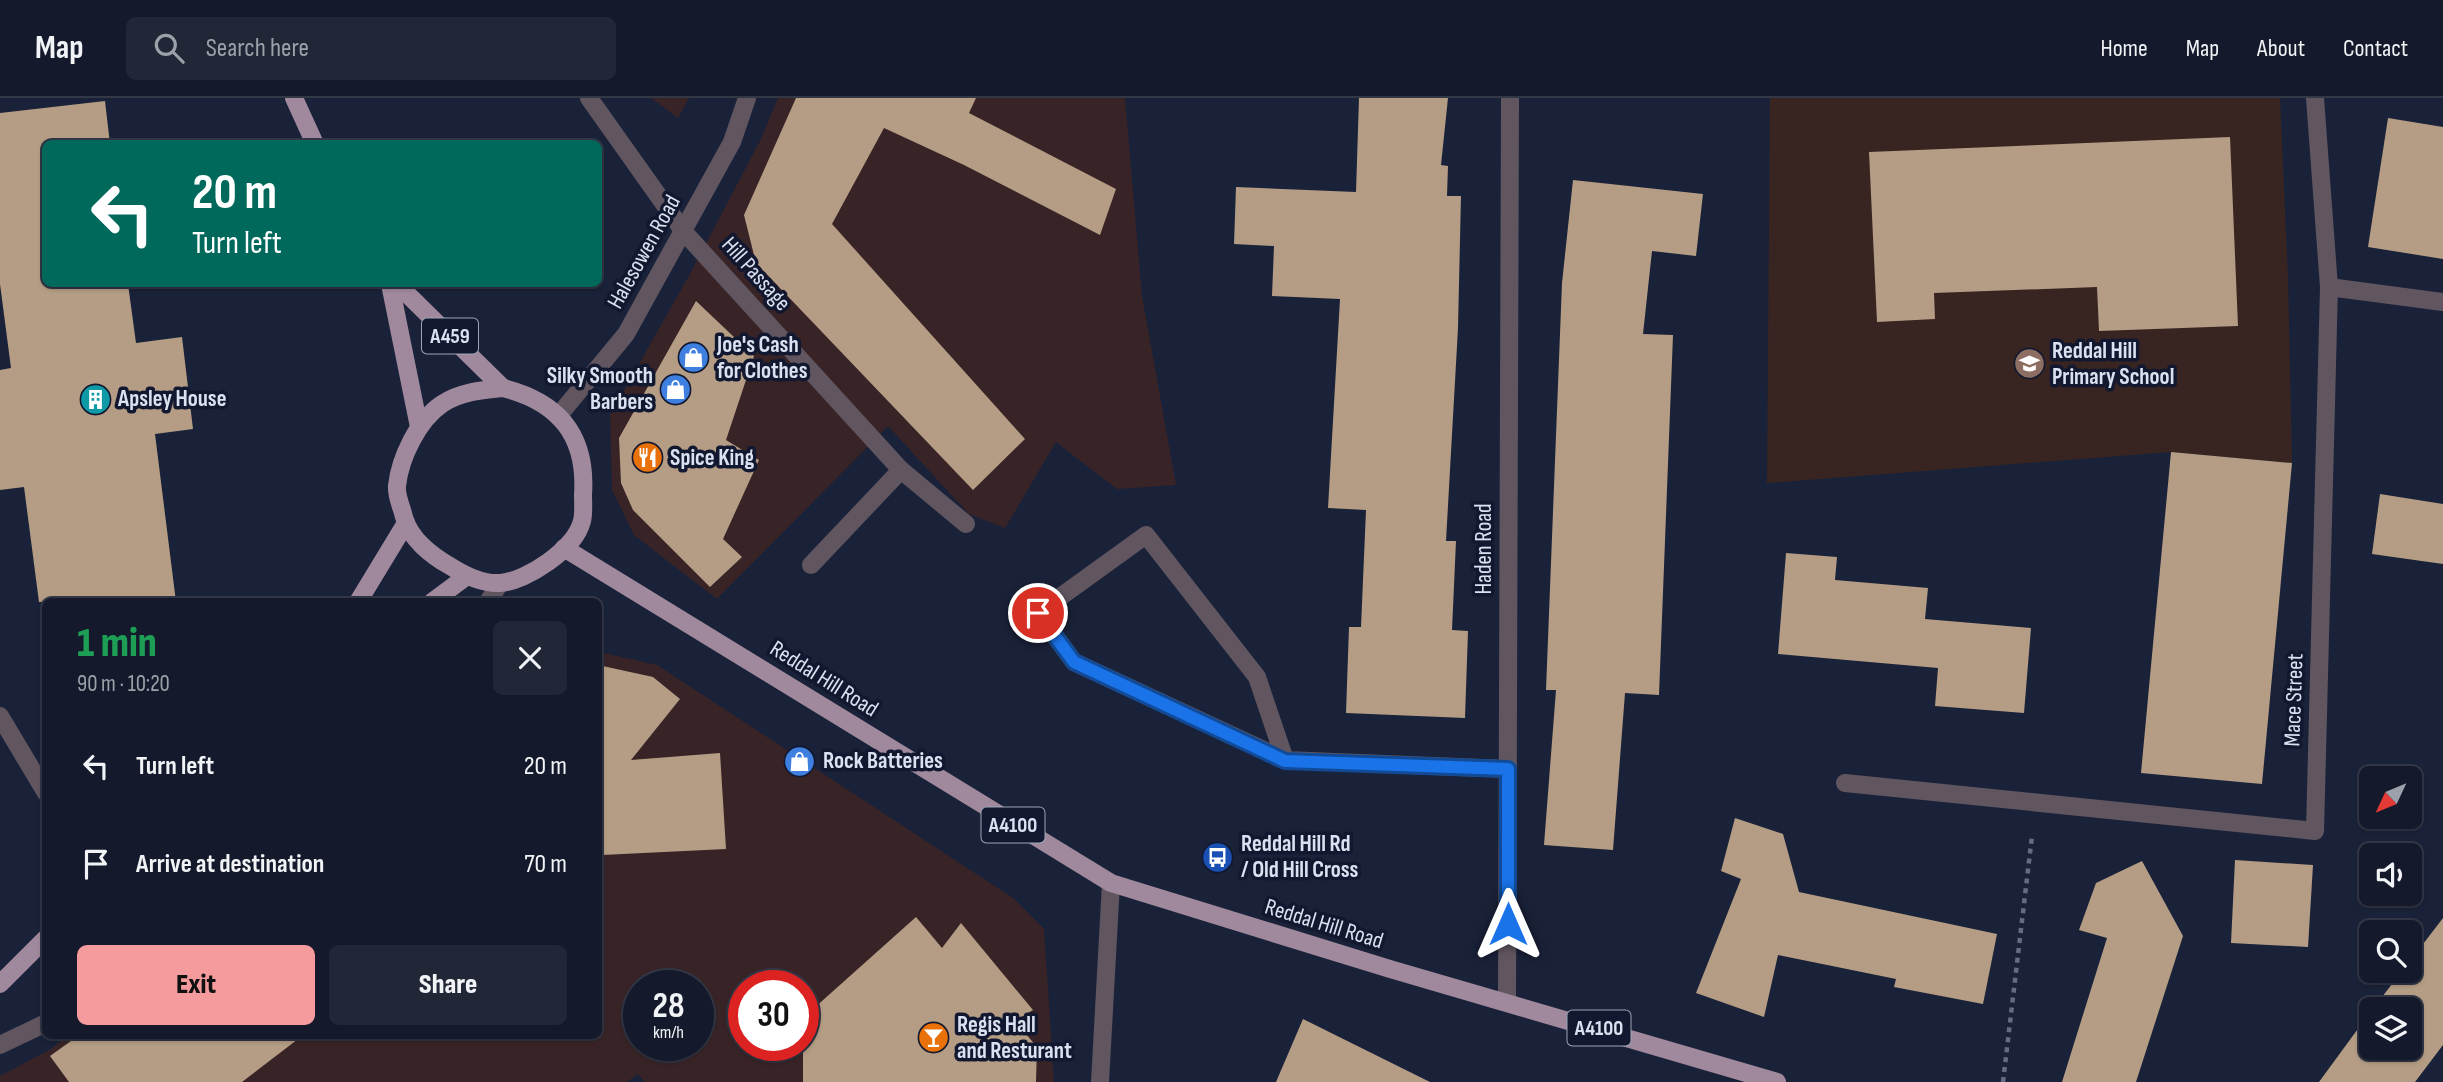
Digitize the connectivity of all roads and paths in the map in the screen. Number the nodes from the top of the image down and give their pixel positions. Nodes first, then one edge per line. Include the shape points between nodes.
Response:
1 (295, 98) edge
2 (589, 98) edge
3 (747, 98) edge
4 (1510, 98) edge
5 (2315, 98) edge
6 (313, 140) edge
7 (684, 232) junction
8 (391, 287) edge
9 (400, 287) edge
10 (2329, 287) junction
11 (2443, 302) edge
12 (503, 388) junction
13 (559, 415) junction
14 (419, 427) junction
15 (901, 470) junction
16 (406, 523) junction
17 (966, 524) dead end
18 (564, 548) junction
19 (811, 565) dead end
20 (467, 576) junction
21 (500, 583) junction
22 (360, 598) edge
23 (437, 598) edge
24 (491, 598) edge
25 (0, 716) edge
26 (1285, 761) junction
27 (1508, 769) junction
28 (1845, 783) dead end
29 (42, 786) edge
30 (2036, 804) junction
31 (1111, 883) junction
32 (42, 942) edge
33 (0, 984) edge
34 (1507, 1001) junction
35 (42, 1025) edge
36 (0, 1045) edge
37 (1100, 1082) edge
38 (1777, 1082) edge
39 (2003, 1082) edge

1 - 6 main road
2 - 7 street, Hill Passage
3 - 7 street, Halesowen Road via 732,142
4 - 27 street, Haden Road
5 - 10 street, Mace Street
7 - 13 street, Halesowen Road via 626,334
7 - 15 street, Hill Passage
8 - 14 main road, A459
9 - 12 main road, A459
10 - 11 street
10 - 30 street, Mace Street via 2315,831
12 - 13 main road via 527,394
12 - 14 main road via 471,391 442,404
13 - 18 main road via 577,442 585,469 582,523
14 - 16 main road via 396,488
15 - 17 street, Hill Passage
15 - 19 street
16 - 20 main road via 429,554
16 - 22 main road
18 - 21 main road via 536,572
18 - 31 main road, Reddal Hill Road / A4100
20 - 21 main road
20 - 23 main road
21 - 24 street
25 - 29 street
26 - 26 street via 1074,662 1038,613 1146,535 1257,677
26 - 27 street
27 - 34 street, Haden Road
28 - 30 street, Mace Street
30 - 39 path
31 - 34 main road, Reddal Hill Road / A4100 via 1390,970
31 - 37 street
32 - 33 main road
34 - 38 main road, Reddal Hill Road / A4100
35 - 36 street

